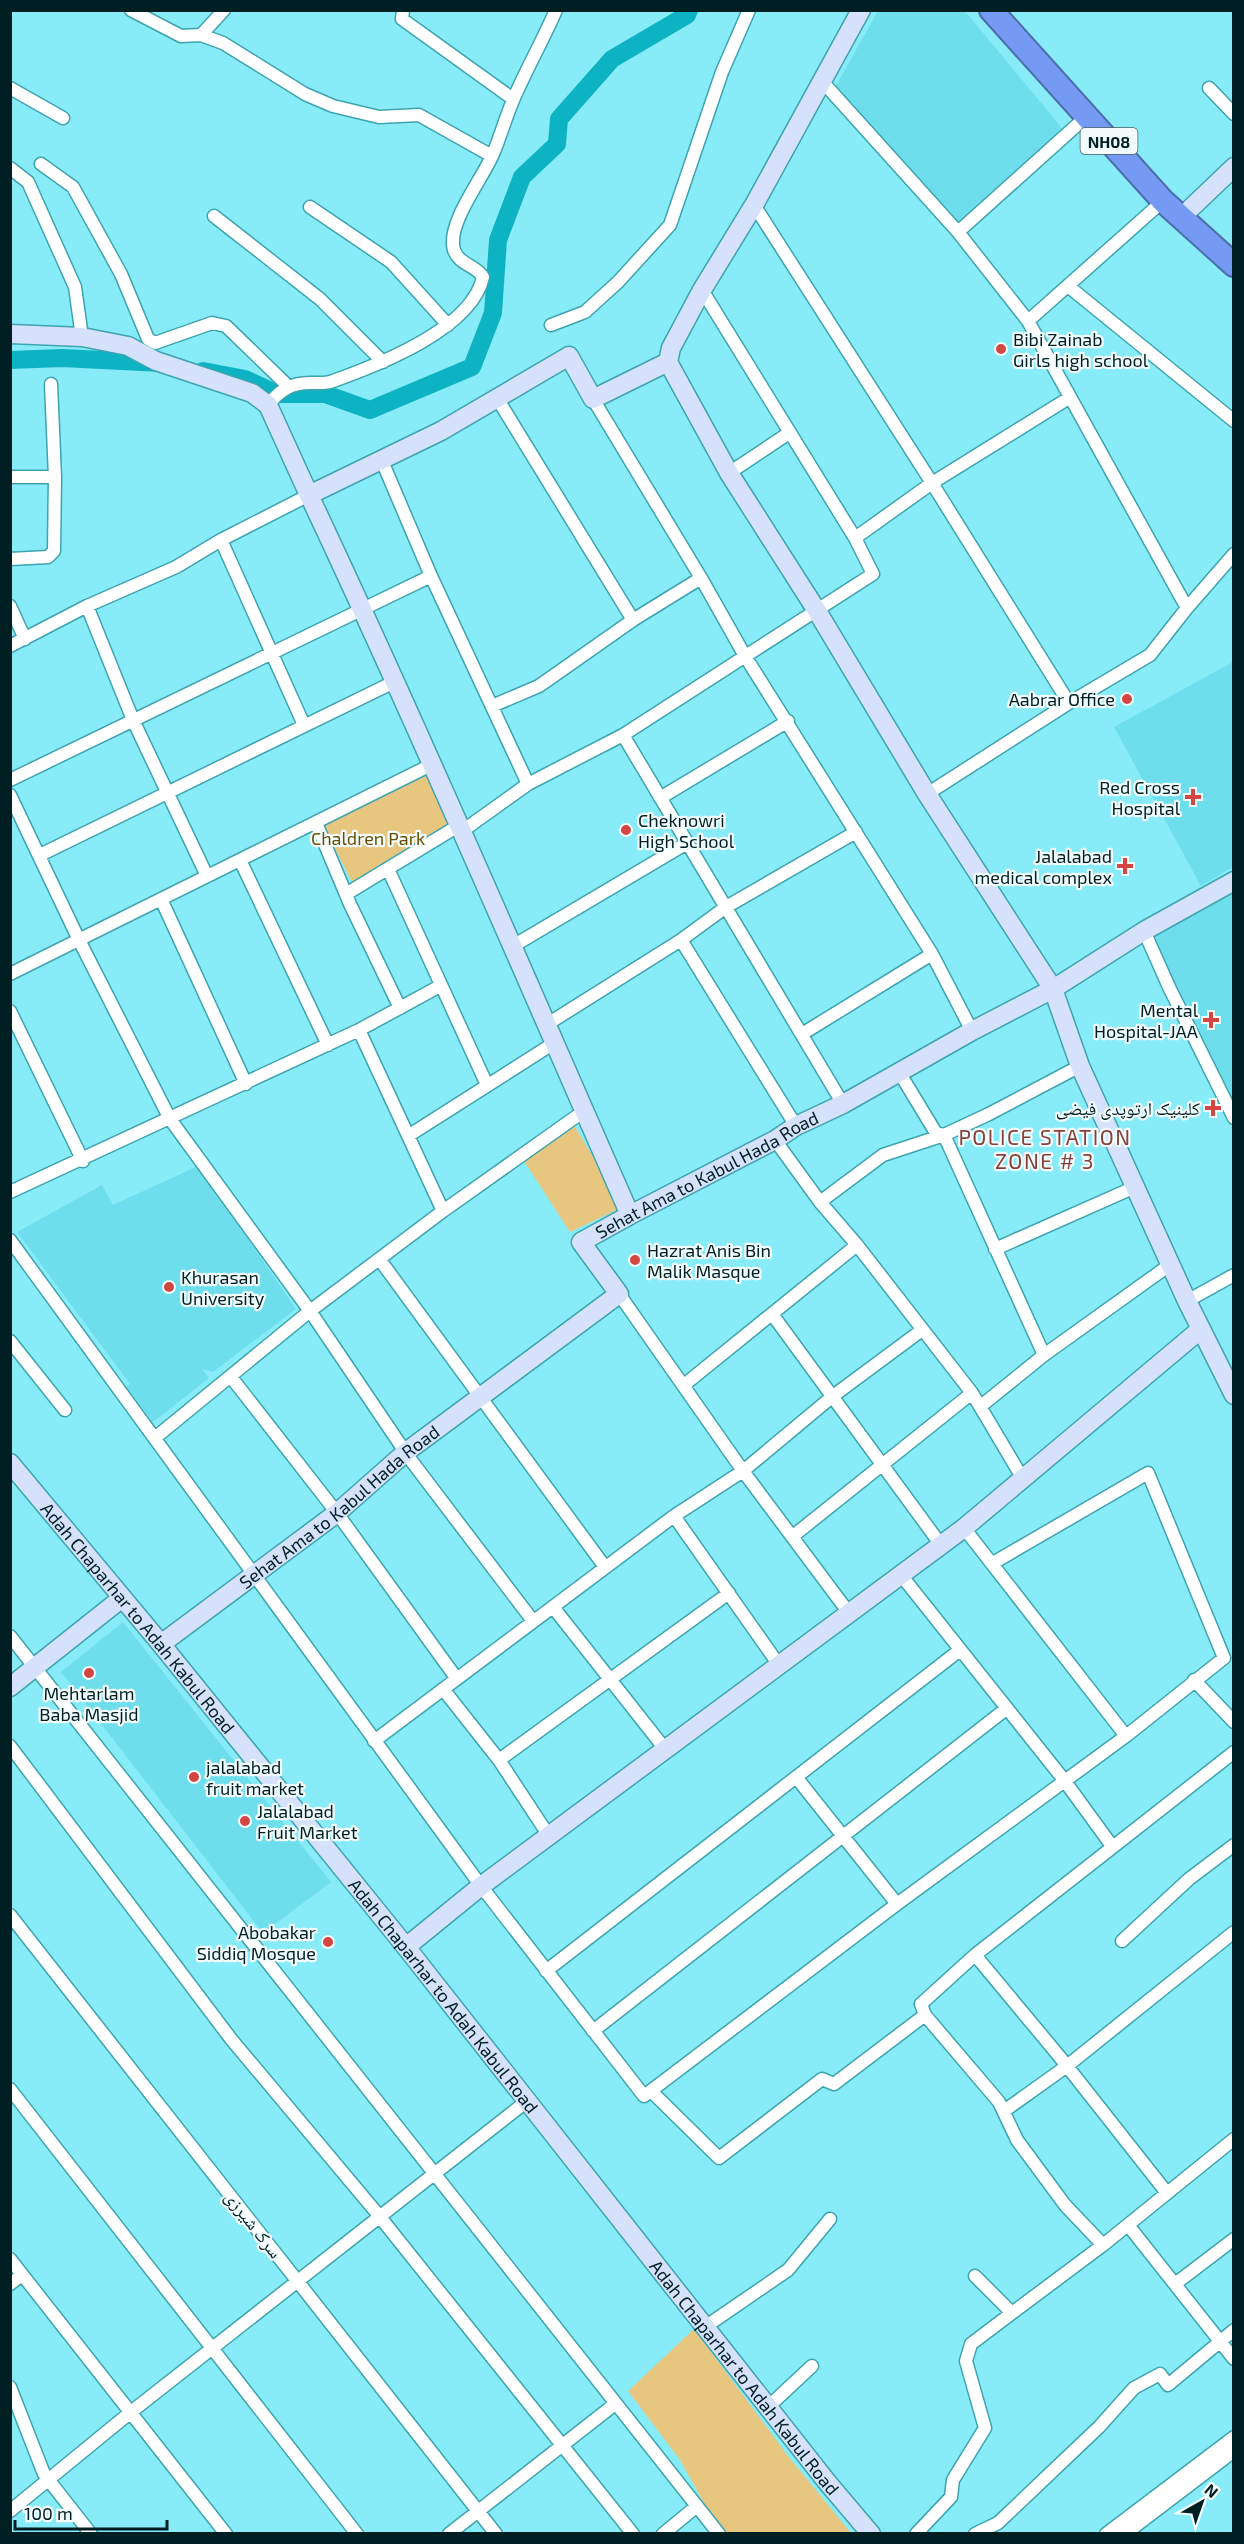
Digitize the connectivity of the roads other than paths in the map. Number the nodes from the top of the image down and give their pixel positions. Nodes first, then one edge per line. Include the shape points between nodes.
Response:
1 (131, 10) edge
2 (224, 10) edge
3 (403, 10) edge
4 (556, 10) edge
5 (749, 10) edge
6 (861, 10) edge
7 (991, 10) edge
8 (1011, 10) edge
9 (201, 35) junction
10 (821, 80) junction
11 (10, 88) edge
12 (1209, 88) dead end
13 (513, 99) junction
14 (1233, 114) edge
15 (1087, 116) junction
16 (63, 118) dead end
17 (492, 156) junction
18 (41, 164) dead end
19 (1233, 167) edge
20 (10, 168) edge
21 (1163, 201) junction
22 (754, 205) junction
23 (310, 207) dead end
24 (1190, 209) junction
25 (214, 216) dead end
26 (958, 232) junction
27 (1233, 249) edge
28 (1233, 265) edge
29 (1068, 286) junction
30 (702, 290) junction
31 (1028, 321) junction
32 (448, 325) junction
33 (551, 325) dead end
34 (10, 334) edge
35 (82, 337) junction
36 (383, 362) junction
37 (668, 363) junction
38 (51, 384) dead end
39 (288, 386) junction
40 (497, 398) junction
41 (1069, 398) junction
42 (593, 399) junction
43 (268, 405) junction
44 (1233, 421) edge
45 (789, 433) junction
46 (382, 461) junction
47 (729, 473) junction
48 (10, 477) edge
49 (55, 477) junction
50 (932, 483) junction
51 (309, 495) junction
52 (855, 538) junction
53 (221, 540) junction
54 (10, 559) edge
55 (1232, 560) edge
56 (430, 576) junction
57 (701, 578) junction
58 (10, 606) edge
59 (87, 606) junction
60 (1187, 608) junction
61 (363, 609) junction
62 (818, 611) junction
63 (633, 620) junction
64 (25, 639) junction
65 (10, 646) edge
66 (271, 653) junction
67 (745, 656) junction
68 (394, 682) junction
69 (1069, 703) junction
70 (492, 706) junction
71 (133, 720) junction
72 (788, 721) junction
73 (304, 725) junction
74 (623, 735) junction
75 (431, 765) junction
76 (10, 780) edge
77 (528, 784) junction
78 (167, 791) junction
79 (927, 794) junction
80 (10, 795) edge
81 (660, 798) junction
82 (316, 823) junction
83 (459, 829) junction
84 (856, 832) junction
85 (687, 843) junction
86 (40, 855) junction
87 (240, 860) junction
88 (388, 869) junction
89 (207, 876) junction
90 (1233, 881) edge
91 (346, 894) junction
92 (161, 899) junction
93 (726, 907) junction
94 (1144, 931) junction
95 (79, 940) junction
96 (681, 940) junction
97 (513, 946) junction
98 (932, 954) junction
99 (10, 974) edge
100 (440, 986) junction
101 (1053, 989) junction
102 (400, 1008) junction
103 (10, 1011) edge
104 (546, 1025) junction
105 (359, 1030) junction
106 (972, 1031) junction
107 (802, 1034) junction
108 (554, 1043) junction
109 (328, 1045) junction
110 (1080, 1066) junction
111 (899, 1072) junction
112 (246, 1084) junction
113 (487, 1085) junction
114 (843, 1104) junction
115 (584, 1111) junction
116 (1233, 1118) edge
117 (171, 1119) junction
118 (796, 1126) junction
119 (944, 1135) junction
120 (408, 1136) junction
121 (775, 1140) junction
122 (82, 1161) junction
123 (1135, 1186) junction
124 (10, 1192) edge
125 (820, 1202) junction
126 (443, 1210) junction
127 (630, 1215) junction
128 (10, 1240) edge
129 (857, 1245) junction
130 (995, 1249) junction
131 (380, 1260) junction
132 (1171, 1264) junction
133 (1233, 1275) edge
134 (619, 1294) junction
135 (1187, 1301) junction
136 (309, 1311) junction
137 (772, 1314) junction
138 (1201, 1329) junction
139 (922, 1330) junction
140 (10, 1341) edge
141 (1044, 1355) junction
142 (231, 1377) junction
143 (684, 1386) junction
144 (972, 1393) junction
145 (1233, 1395) edge
146 (833, 1396) junction
147 (480, 1397) junction
148 (981, 1406) junction
149 (65, 1410) dead end
150 (156, 1437) junction
151 (406, 1452) junction
152 (882, 1462) junction
153 (10, 1463) edge
154 (743, 1471) junction
155 (1023, 1479) junction
156 (338, 1513) junction
157 (674, 1516) junction
158 (964, 1528) junction
159 (793, 1536) junction
160 (941, 1545) junction
161 (993, 1563) junction
162 (606, 1567) junction
163 (255, 1574) junction
164 (901, 1575) junction
165 (729, 1593) junction
166 (122, 1598) junction
167 (553, 1607) junction
168 (849, 1613) junction
169 (533, 1622) junction
170 (10, 1636) edge
171 (161, 1644) junction
172 (960, 1650) junction
173 (779, 1665) junction
174 (35, 1668) junction
175 (457, 1678) junction
176 (611, 1679) junction
177 (1194, 1680) junction
178 (10, 1687) edge
179 (443, 1689) junction
180 (1006, 1709) junction
181 (1233, 1722) edge
182 (1126, 1736) junction
183 (374, 1741) junction
184 (10, 1746) edge
185 (665, 1749) junction
186 (1233, 1752) edge
187 (499, 1760) junction
188 (796, 1777) junction
189 (1064, 1780) junction
190 (549, 1836) junction
191 (843, 1836) junction
192 (1233, 1845) edge
193 (1112, 1846) junction
194 (481, 1886) junction
195 (897, 1904) junction
196 (10, 1915) edge
197 (1233, 1932) edge
198 (1122, 1941) dead end
199 (406, 1947) junction
200 (975, 1955) junction
201 (546, 1971) junction
202 (925, 2015) junction
203 (593, 2031) junction
204 (1067, 2066) junction
205 (10, 2089) edge
206 (651, 2091) junction
207 (526, 2098) junction
208 (1004, 2111) junction
209 (1233, 2139) edge
210 (433, 2171) junction
211 (1167, 2193) junction
212 (378, 2215) junction
213 (830, 2219) dead end
214 (1128, 2225) junction
215 (1233, 2239) edge
216 (1103, 2245) junction
217 (10, 2259) edge
218 (22, 2275) junction
219 (975, 2276) dead end
220 (297, 2278) junction
221 (10, 2284) edge
222 (1175, 2284) junction
223 (1012, 2313) junction
224 (705, 2327) junction
225 (1233, 2330) edge
226 (1219, 2341) junction
227 (211, 2347) junction
228 (1233, 2359) edge
229 (812, 2366) dead end
230 (10, 2387) edge
231 (615, 2404) junction
232 (768, 2407) junction
233 (129, 2410) junction
234 (561, 2446) junction
235 (1232, 2447) edge
236 (45, 2476) junction
237 (10, 2500) edge
238 (697, 2506) junction
239 (10, 2511) edge
240 (477, 2511) junction
241 (91, 2534) edge
242 (226, 2534) edge
243 (357, 2534) edge
244 (449, 2534) edge
245 (496, 2534) edge
246 (633, 2534) edge
247 (663, 2534) edge
248 (719, 2534) edge
249 (871, 2534) edge
250 (916, 2534) edge
251 (975, 2534) edge
252 (1106, 2534) edge
253 (1125, 2534) edge

1 - 9 street via 181,36
2 - 9 street
3 - 13 street via 402,19
4 - 13 street
5 - 33 street via 722,72 670,225 585,312
6 - 10 main road
7 - 15 highway, NH08
8 - 24 highway, NH08
9 - 17 street via 223,43 305,94 333,106 379,117 419,115
10 - 22 main road
10 - 26 street
11 - 16 street
12 - 14 street
13 - 17 street
15 - 21 highway, NH08
15 - 26 street
17 - 32 street via 470,193 453,235 460,261 480,272 481,285
18 - 39 street via 73,187 121,274 148,339 155,344 219,323
19 - 24 main road
20 - 35 street via 28,182 75,287
21 - 28 highway, NH08
21 - 29 street
22 - 30 main road
22 - 50 street
23 - 32 street via 391,262
24 - 27 highway, NH08
25 - 36 street via 320,299
26 - 31 street
29 - 31 street
29 - 44 street
30 - 37 main road via 671,348
30 - 45 street
31 - 41 street
32 - 36 street
34 - 35 main road
35 - 43 main road via 128,346 156,361 252,393
36 - 39 street via 334,381
37 - 42 main road
37 - 47 main road
38 - 49 street
39 - 43 street
40 - 42 main road via 569,356
40 - 46 main road
40 - 63 street
41 - 50 street
41 - 60 street
42 - 57 street
43 - 51 main road
45 - 47 street
45 - 52 street
46 - 51 main road
46 - 56 street
47 - 62 main road
48 - 49 street
49 - 54 street via 54,551 48,557
50 - 52 street
50 - 69 street
51 - 53 street
51 - 61 main road
52 - 62 street via 873,574
53 - 59 street via 176,567
53 - 66 street
55 - 60 street
56 - 61 street
56 - 70 street
57 - 63 street
57 - 67 street
58 - 64 street
59 - 64 street
59 - 71 street
60 - 69 street via 1150,656
61 - 66 street
61 - 68 main road
62 - 67 street
62 - 79 main road
63 - 70 street via 539,686
64 - 65 street
66 - 71 street
66 - 73 street
67 - 72 street
67 - 74 street
68 - 73 street
68 - 75 main road
69 - 79 street
70 - 77 street
71 - 76 street
71 - 78 street
72 - 81 street
72 - 84 street
73 - 78 street
74 - 77 street
74 - 81 street
75 - 82 street
75 - 83 main road
77 - 83 street
78 - 86 street
78 - 89 street
79 - 101 main road
80 - 86 street
81 - 85 street
82 - 87 street
82 - 91 street
83 - 88 street
83 - 97 main road
84 - 93 street
84 - 98 street
85 - 93 street
85 - 97 street
86 - 95 street
87 - 89 street
87 - 109 street
88 - 91 street
88 - 100 street
89 - 92 street
90 - 94 main road, Sehat Ama to Kabul Hada Road
91 - 102 street
92 - 95 street
92 - 112 street
93 - 96 street
93 - 107 street
94 - 101 main road, Sehat Ama to Kabul Hada Road
94 - 116 street
95 - 99 street
95 - 117 street
96 - 104 street
96 - 118 street
97 - 104 main road
98 - 106 street
98 - 107 street
100 - 102 street
100 - 113 street
101 - 106 main road, Sehat Ama to Kabul Hada Road
101 - 110 main road
102 - 105 street
103 - 122 street
104 - 108 main road
105 - 109 street
105 - 120 street
106 - 111 main road, Sehat Ama to Kabul Hada Road
107 - 114 street
108 - 113 street
108 - 115 main road
109 - 112 street
110 - 119 street
110 - 123 main road
111 - 114 main road, Sehat Ama to Kabul Hada Road
111 - 119 street via 936,1133
112 - 117 street
113 - 120 street
114 - 118 main road, Sehat Ama to Kabul Hada Road
115 - 126 street
115 - 127 main road
117 - 122 street
117 - 136 street
118 - 121 main road, Sehat Ama to Kabul Hada Road
119 - 125 street via 883,1155
119 - 130 street
120 - 126 street
121 - 125 street
121 - 127 main road, Sehat Ama to Kabul Hada Road
122 - 124 street
123 - 130 street
123 - 132 main road
125 - 129 street
126 - 131 street
127 - 134 main road, Sehat Ama to Kabul Hada Road via 581,1242
128 - 150 street
129 - 137 street
129 - 139 street
130 - 141 street
131 - 136 street
131 - 147 street
132 - 135 main road
132 - 141 street
133 - 135 street
134 - 143 street
134 - 147 main road, Sehat Ama to Kabul Hada Road
135 - 138 main road
136 - 142 street
136 - 151 street
137 - 143 street
137 - 146 street
138 - 145 main road
138 - 155 main road
139 - 144 street
139 - 146 street
140 - 149 street
141 - 148 street
142 - 150 street
142 - 156 street
143 - 154 street
144 - 148 street
144 - 152 street
146 - 152 street
146 - 154 street
147 - 151 main road, Sehat Ama to Kabul Hada Road
147 - 162 street
148 - 155 street
150 - 163 street
151 - 156 main road, Sehat Ama to Kabul Hada Road
151 - 169 street
152 - 159 street
152 - 160 street
153 - 166 main road, Adah Chaparhar to Adah Kabul Road
154 - 157 street
154 - 159 street
155 - 158 main road
156 - 163 main road, Sehat Ama to Kabul Hada Road
156 - 175 street
157 - 162 street
157 - 165 street
158 - 160 main road
158 - 161 street
159 - 168 street
160 - 164 main road
161 - 177 street via 1148,1473 1224,1658
161 - 182 street
162 - 167 street
163 - 171 main road, Sehat Ama to Kabul Hada Road
163 - 183 street
164 - 168 main road
164 - 172 street
165 - 173 street
165 - 176 street
166 - 171 main road, Adah Chaparhar to Adah Kabul Road
166 - 174 main road
167 - 169 street
167 - 176 street
168 - 173 main road
169 - 175 street
170 - 174 street
171 - 199 main road, Adah Chaparhar to Adah Kabul Road
172 - 180 street
172 - 188 street
173 - 185 main road
174 - 178 main road
174 - 210 street
175 - 179 street
176 - 185 street
176 - 187 street
177 - 181 street
177 - 182 street
179 - 183 street
179 - 187 street
180 - 189 street
180 - 191 street
182 - 189 street
183 - 194 street
184 - 212 street via 231,2039
185 - 190 main road
186 - 193 street
187 - 190 street
188 - 191 street
188 - 201 street
189 - 193 street
189 - 195 street
190 - 194 main road
191 - 195 street
191 - 203 street
192 - 198 street via 1189,1879
193 - 200 street
194 - 199 main road
194 - 201 street
195 - 206 street
196 - 220 street, سرک شیرزی
197 - 204 street
199 - 207 main road, Adah Chaparhar to Adah Kabul Road
200 - 202 street via 921,2004
200 - 204 street
201 - 203 street
202 - 206 street via 834,2084 822,2079 719,2158
202 - 208 street
203 - 206 street via 644,2096
204 - 208 street
204 - 211 street
205 - 227 street
207 - 210 street
207 - 224 main road, Adah Chaparhar to Adah Kabul Road
208 - 216 street via 1017,2140 1065,2205
209 - 211 street
210 - 212 street
210 - 231 street
211 - 214 street
212 - 220 street
212 - 234 street
213 - 224 street via 788,2270
214 - 216 street
214 - 222 street
215 - 222 street
216 - 223 street
217 - 218 street
218 - 221 street
218 - 233 street
219 - 223 street
220 - 227 street
220 - 240 street, سرک شیرزی
222 - 226 street
223 - 250 street via 971,2344 966,2361 985,2428 953,2480 951,2497
224 - 232 main road, Adah Chaparhar to Adah Kabul Road
225 - 226 street
226 - 228 street
226 - 251 street via 1168,2385 1160,2374 1134,2388 1099,2427 998,2523
227 - 233 street
227 - 243 street
229 - 232 street
230 - 236 street
231 - 234 street
231 - 238 street
232 - 249 main road, Adah Chaparhar to Adah Kabul Road
233 - 236 street
233 - 242 street
234 - 240 street
234 - 246 street
235 - 252 street
235 - 253 street
236 - 237 street
236 - 239 street
236 - 241 street
238 - 247 street
238 - 248 street
240 - 244 street
240 - 245 street, سرک شیرزی

